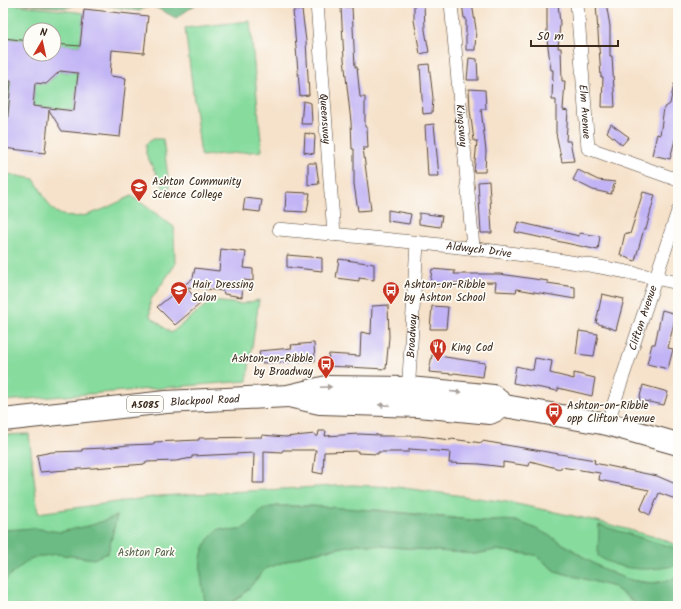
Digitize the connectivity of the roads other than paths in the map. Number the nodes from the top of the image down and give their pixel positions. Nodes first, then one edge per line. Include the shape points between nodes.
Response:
1 (317, 3) edge
2 (451, 3) edge
3 (577, 3) edge
4 (678, 180) edge
5 (678, 211) edge
6 (278, 230) dead end
7 (334, 235) junction
8 (417, 243) junction
9 (473, 247) junction
10 (656, 278) junction
11 (678, 283) edge
12 (408, 397) junction
13 (3, 420) edge
14 (607, 424) junction
15 (678, 444) edge

1 - 7 street, Queensway
2 - 9 street, Kingsway
3 - 4 street, Elm Avenue via 588,148
5 - 10 street, Clifton Avenue
6 - 7 street, Aldwych Drive
7 - 8 street, Aldwych Drive
8 - 9 street, Aldwych Drive
8 - 12 street, Broadway
9 - 10 street, Aldwych Drive
10 - 11 street, Aldwych Drive
10 - 14 street, Clifton Avenue
12 - 13 highway, Blackpool Road / A5085 via 320,387 288,396 166,402
12 - 14 highway, Blackpool Road / A5085 via 493,396 505,406
14 - 15 highway, Blackpool Road / A5085

